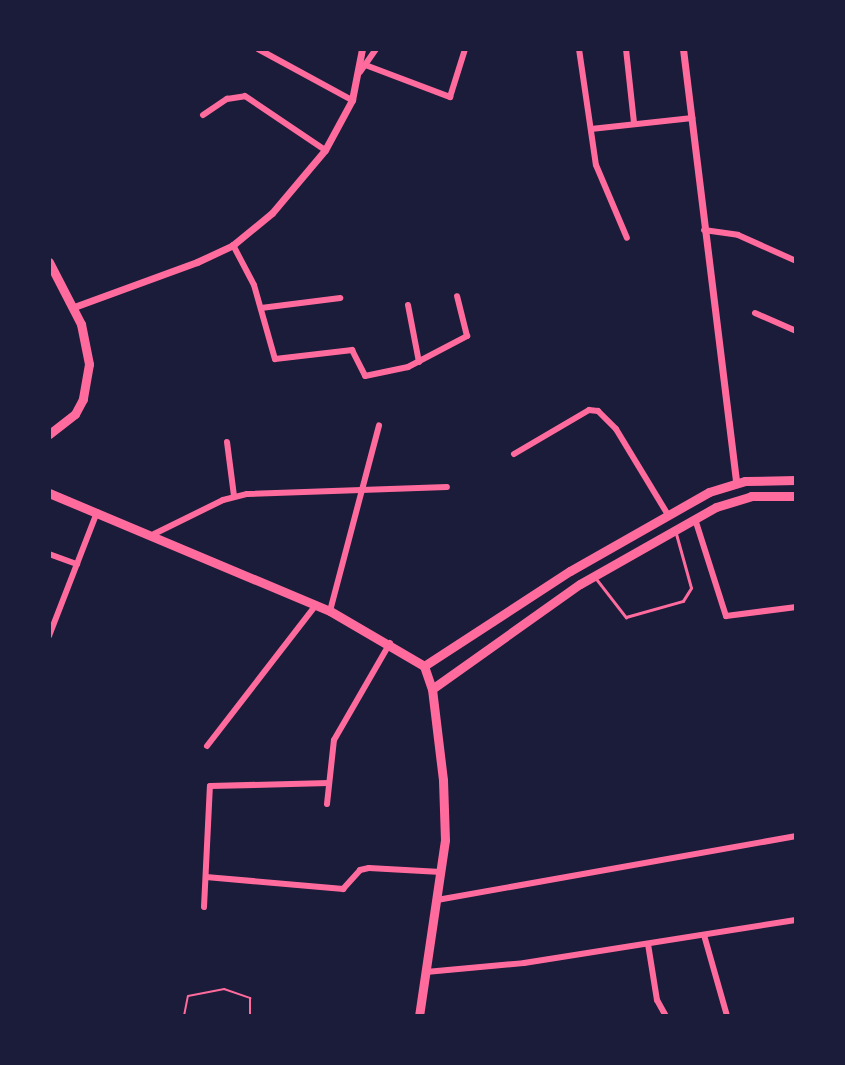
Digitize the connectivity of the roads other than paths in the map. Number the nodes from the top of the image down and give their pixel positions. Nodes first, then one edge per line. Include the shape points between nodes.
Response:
1 (258, 49) edge
2 (362, 49) edge
3 (376, 49) edge
4 (465, 49) edge
5 (579, 49) edge
6 (626, 49) edge
7 (684, 49) edge
8 (368, 66) junction
9 (359, 72) junction
10 (352, 100) junction
11 (203, 115) dead end
12 (692, 118) junction
13 (634, 123) junction
14 (591, 129) junction
15 (325, 150) junction
16 (704, 230) junction
17 (627, 238) dead end
18 (233, 245) junction
19 (796, 261) edge
20 (49, 262) edge
21 (457, 296) dead end
22 (340, 298) dead end
23 (408, 305) dead end
24 (74, 307) junction
25 (261, 308) junction
26 (755, 313) dead end
27 (796, 331) edge
28 (419, 362) junction
29 (379, 425) dead end
30 (49, 434) edge
31 (228, 442) dead end
32 (514, 454) dead end
33 (757, 480) junction
34 (796, 480) edge
35 (736, 483) junction
36 (447, 487) dead end
37 (361, 492) junction
38 (49, 493) edge
39 (234, 496) junction
40 (761, 496) junction
41 (796, 496) edge
42 (97, 512) junction
43 (668, 515) junction
44 (695, 519) junction
45 (675, 530) junction
46 (154, 534) junction
47 (49, 554) edge
48 (77, 564) junction
49 (594, 576) junction
50 (316, 605) junction
51 (796, 607) edge
52 (330, 611) junction
53 (49, 636) edge
54 (390, 643) junction
55 (424, 666) junction
56 (432, 690) junction
57 (207, 746) dead end
58 (329, 783) junction
59 (327, 804) dead end
60 (796, 836) edge
61 (441, 872) junction
62 (206, 877) junction
63 (437, 900) junction
64 (204, 907) dead end
65 (796, 923) edge
66 (704, 935) junction
67 (648, 944) junction
68 (426, 972) junction
69 (419, 1016) edge
70 (666, 1016) edge
71 (727, 1016) edge

1 - 10 street
2 - 9 street
3 - 8 street
4 - 8 street via 450,97
5 - 14 street
6 - 13 street
7 - 12 street
8 - 9 street
9 - 10 street
10 - 15 street
11 - 15 street via 227,99 245,96
12 - 13 street
12 - 16 street
13 - 14 street
14 - 17 street via 610,206
15 - 18 street via 272,213
16 - 19 street via 738,235
16 - 35 street
18 - 24 street
18 - 25 street
20 - 24 main road
21 - 28 street via 467,336
22 - 25 street
23 - 28 street
24 - 30 main road via 86,344 88,382 75,414
25 - 28 street via 275,359 352,350 365,376
26 - 27 street
29 - 37 street
31 - 39 street
32 - 43 street via 589,410 598,411 616,429
33 - 34 main road
33 - 35 main road
33 - 40 main road
35 - 43 main road
36 - 37 street
37 - 39 street
37 - 52 street
38 - 42 main road
39 - 46 street
40 - 41 main road
40 - 44 main road via 738,499
42 - 46 main road
42 - 48 street
43 - 55 main road via 570,570
44 - 45 main road
44 - 51 street via 726,616
45 - 49 main road
45 - 49 lane via 691,588 683,601 626,617
46 - 50 main road
47 - 48 street
48 - 53 street
49 - 56 main road
50 - 52 main road
50 - 57 street
52 - 54 main road
54 - 55 main road
54 - 58 street via 340,725
55 - 56 main road
56 - 61 main road via 443,780
58 - 59 street
58 - 62 street via 213,783
60 - 63 street
61 - 62 street via 369,868 360,870 343,889
61 - 63 main road
62 - 64 street
63 - 68 main road
65 - 66 street
66 - 67 street
66 - 71 street
67 - 68 street
67 - 70 street via 657,1000
68 - 69 main road

